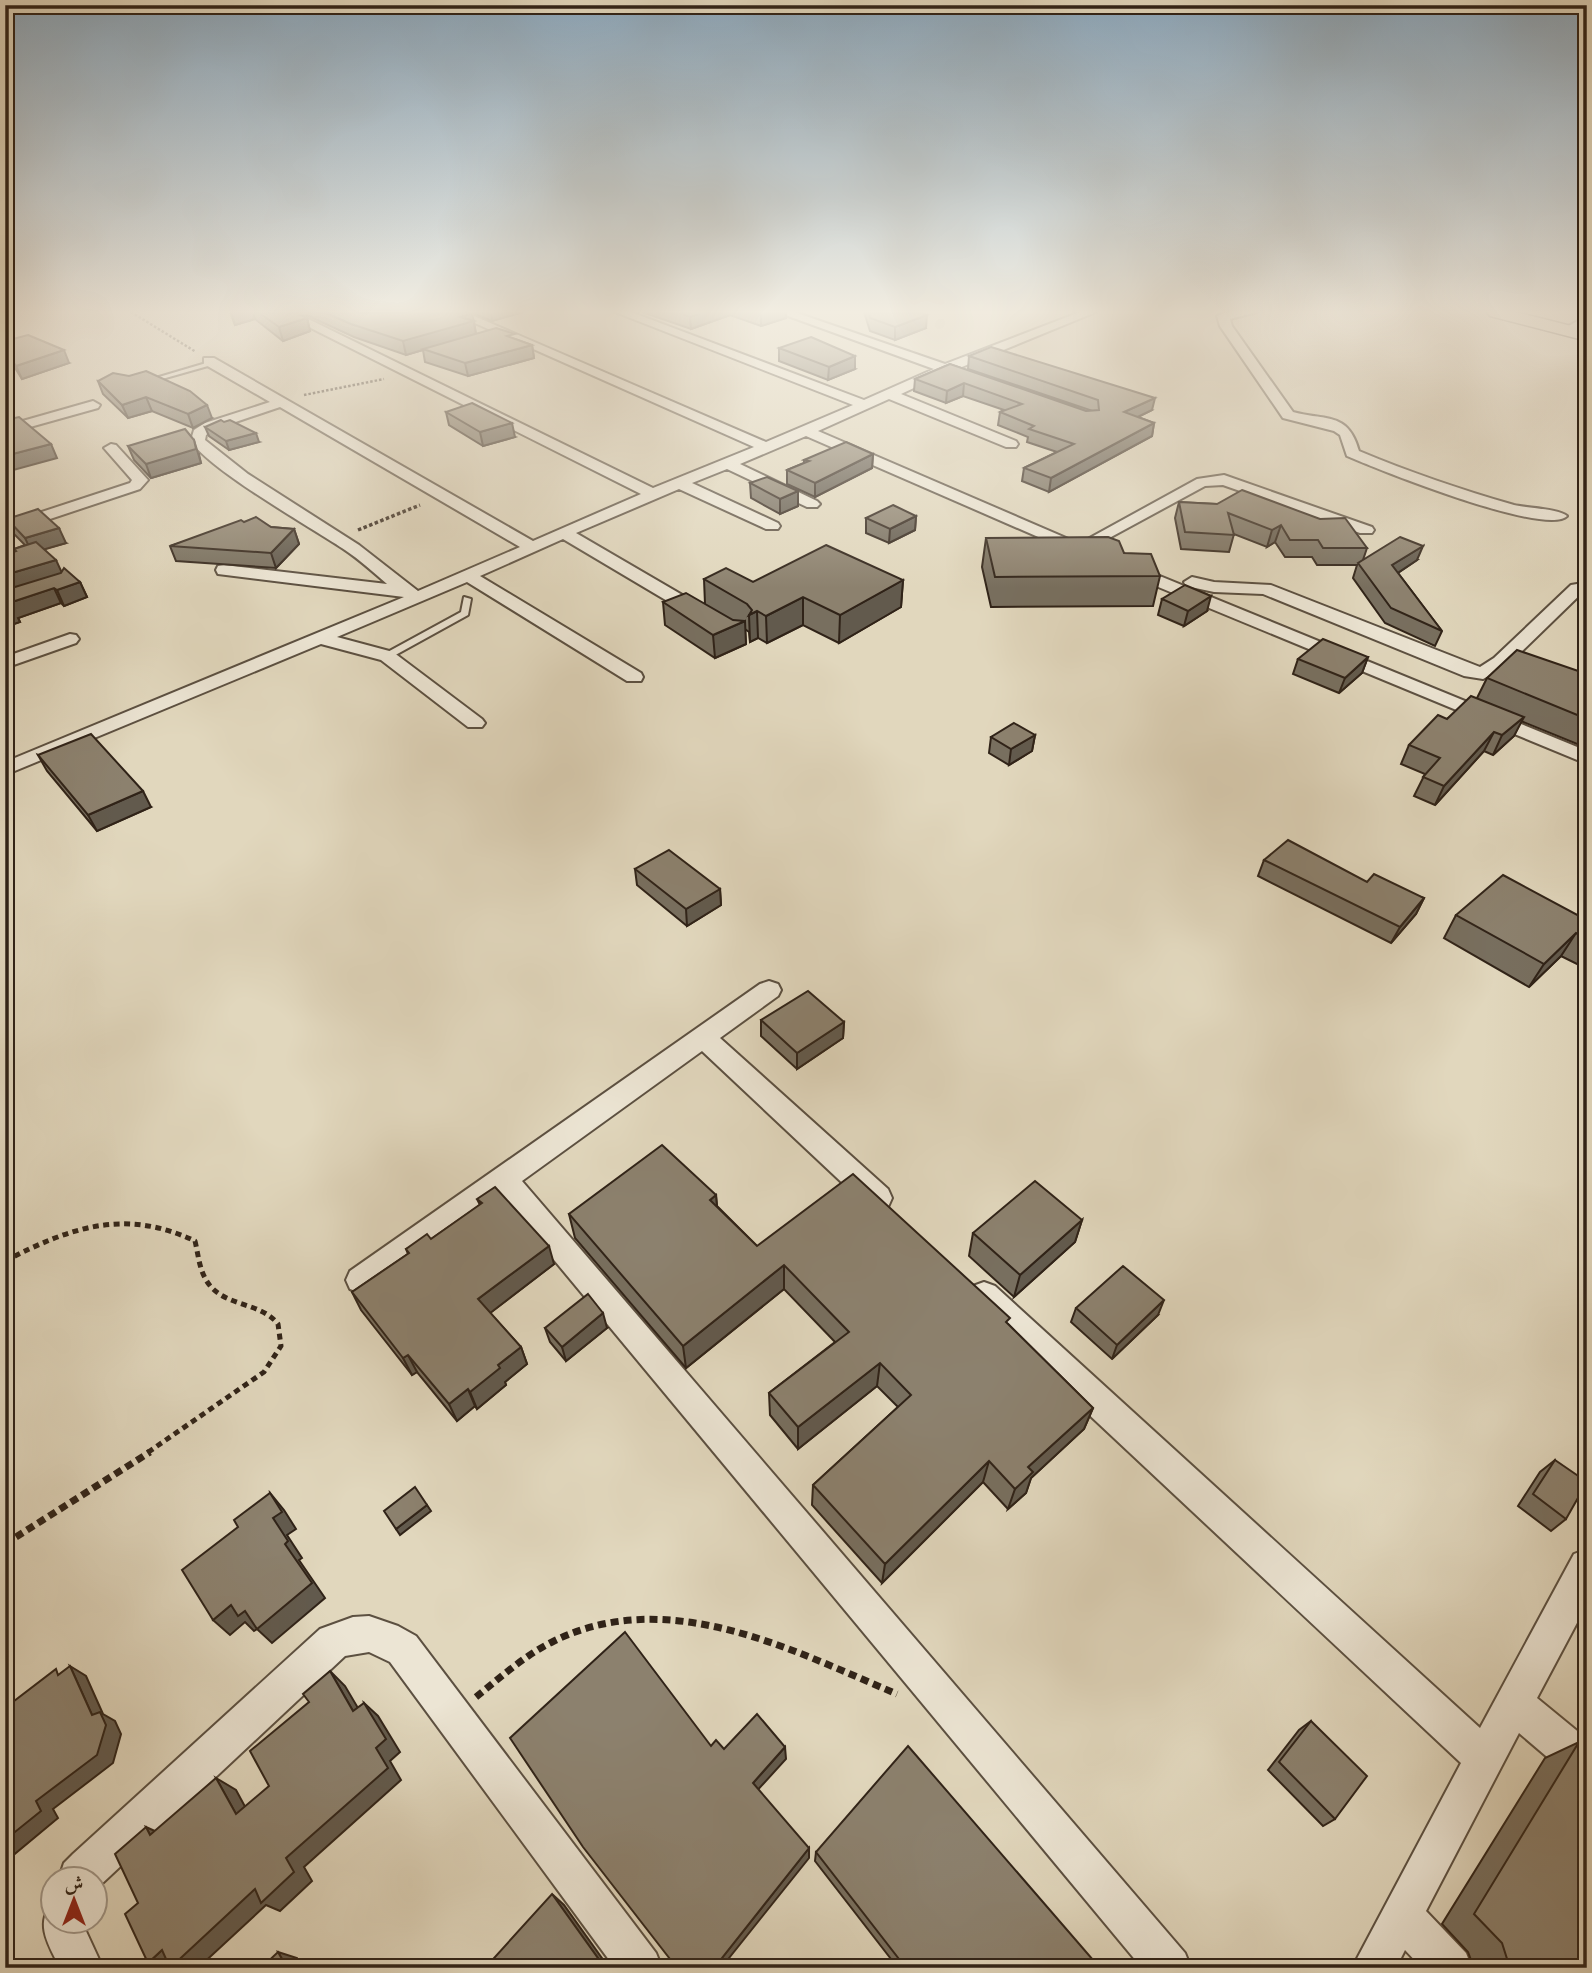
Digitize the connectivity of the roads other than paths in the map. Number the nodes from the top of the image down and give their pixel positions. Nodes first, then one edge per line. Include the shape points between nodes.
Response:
1 (277, 404) edge
2 (287, 404) edge
3 (472, 404) edge
4 (668, 404) edge
5 (914, 404) edge
6 (1280, 404) edge
7 (93, 405) dead end
8 (864, 405) edge
9 (811, 429) junction
10 (5, 430) edge
11 (1011, 444) dead end
12 (765, 447) junction
13 (110, 448) dead end
14 (727, 463) junction
15 (679, 483) junction
16 (653, 494) junction
17 (812, 504) dead end
18 (1559, 516) dead end
19 (772, 526) dead end
20 (5, 529) edge
21 (1366, 530) dead end
22 (564, 533) junction
23 (532, 547) junction
24 (1104, 550) junction
25 (224, 570) dead end
26 (467, 575) junction
27 (1577, 589) dead end
28 (412, 594) junction
29 (467, 599) dead end
30 (717, 623) edge
31 (320, 638) junction
32 (70, 639) dead end
33 (387, 656) junction
34 (1500, 662) junction
35 (5, 663) edge
36 (1538, 676) edge
37 (634, 677) dead end
38 (475, 723) dead end
39 (1587, 758) edge
40 (5, 769) edge
41 (769, 990) dead end
42 (703, 1037) junction
43 (503, 1179) junction
44 (899, 1217) edge
45 (960, 1274) edge
46 (361, 1280) dead end
47 (1587, 1567) edge
48 (1514, 1703) junction
49 (1485, 1758) junction
50 (1587, 1765) edge
51 (90, 1864) edge
52 (1401, 1915) junction
53 (65, 1934) edge
54 (82, 1968) edge
55 (641, 1968) edge
56 (1170, 1968) edge
57 (1373, 1968) edge
58 (1451, 1968) edge

1 - 28 street via 210,426 199,433 201,446
2 - 23 street
3 - 16 street
4 - 12 street
5 - 11 street
6 - 18 street via 1288,415 1301,420 1336,424 1347,433 1352,453 1394,472 1522,512 1552,519
7 - 10 street
8 - 9 street
9 - 12 street
9 - 24 street
12 - 14 street
13 - 20 street via 140,480 135,486
14 - 15 street
14 - 17 street
15 - 16 street
15 - 19 street
16 - 22 street
21 - 24 street via 1215,480 1202,482
22 - 23 street
22 - 30 street
23 - 26 street
24 - 34 street via 1188,581 1265,589 1471,672 1483,673
24 - 39 street via 1229,608
25 - 28 street
26 - 28 street
26 - 37 street
27 - 34 street
28 - 31 street
29 - 33 lane via 465,613
31 - 33 street
31 - 40 street
32 - 35 street
33 - 38 street
34 - 36 street
41 - 42 street
42 - 43 street
42 - 44 street
43 - 46 street
43 - 56 street
45 - 49 street
47 - 48 street
48 - 49 street
48 - 50 street
49 - 52 street
51 - 55 street via 333,1642 368,1632 403,1649
52 - 57 street
52 - 58 street
53 - 54 street

